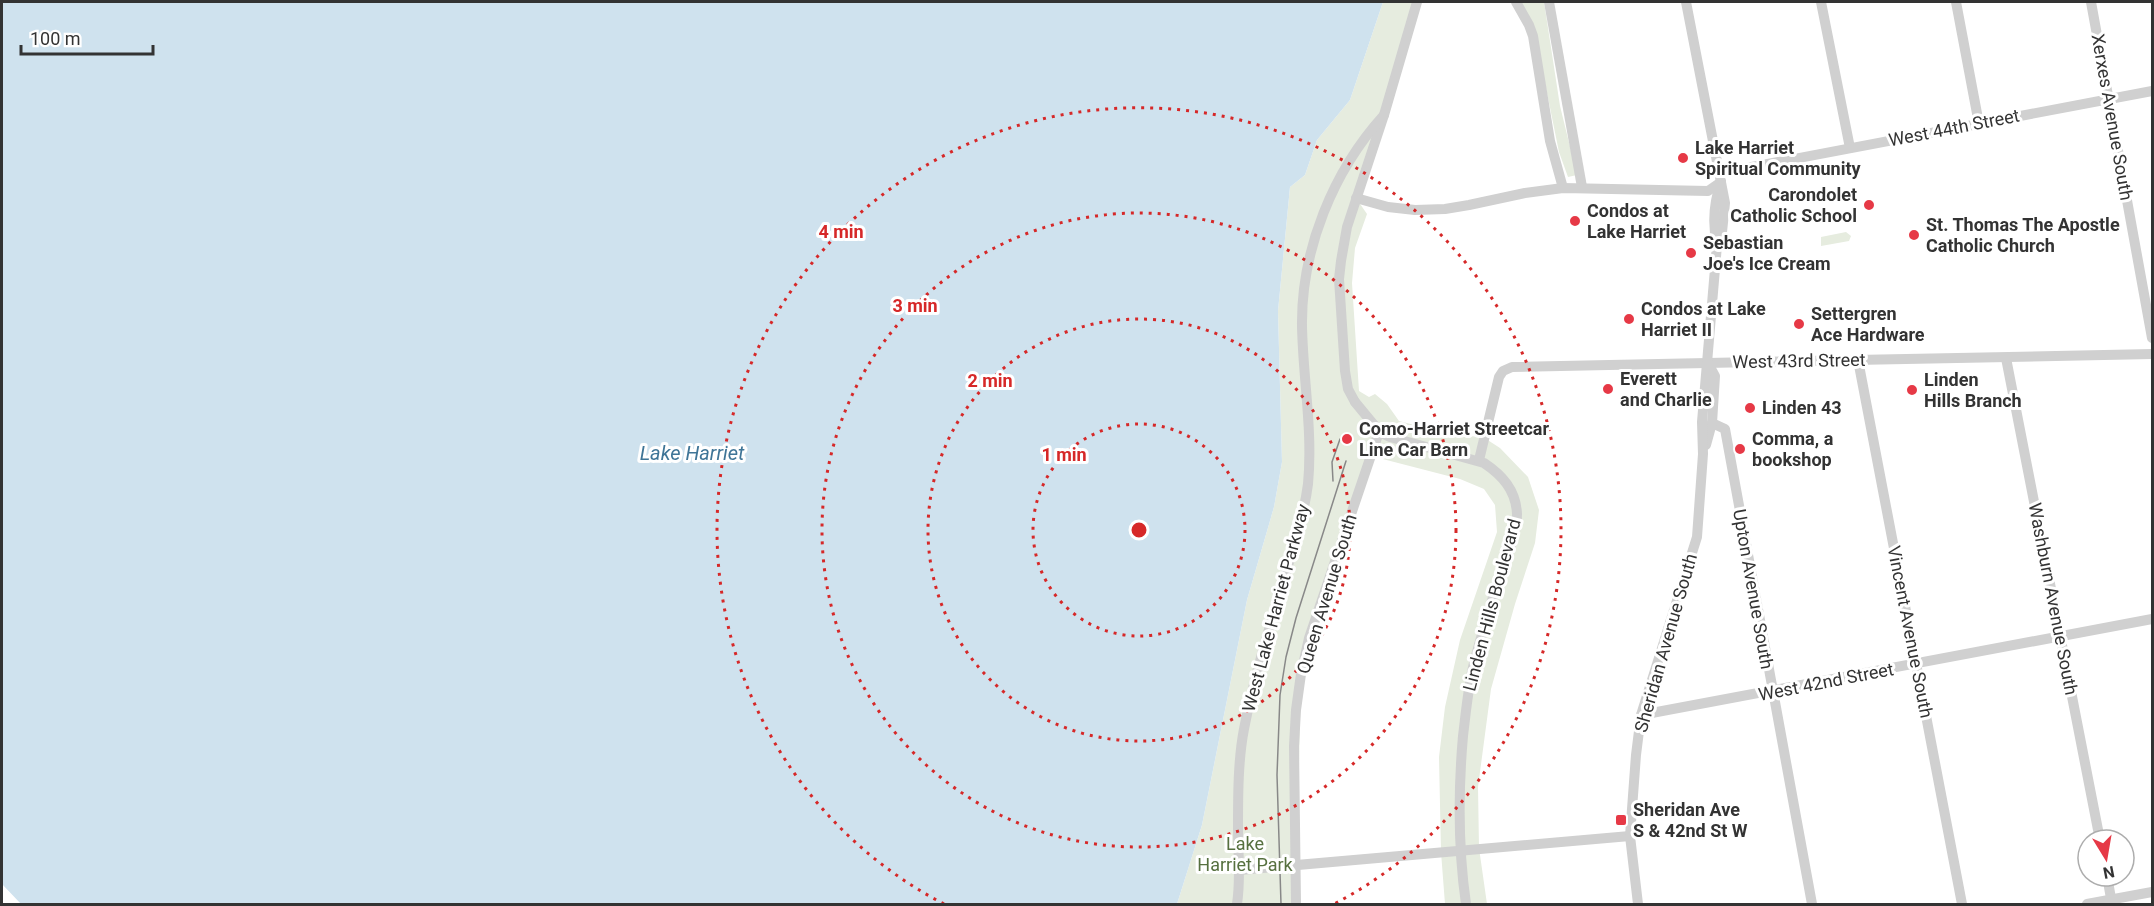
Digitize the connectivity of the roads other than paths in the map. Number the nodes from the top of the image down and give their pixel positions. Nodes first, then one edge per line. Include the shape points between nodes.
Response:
1 (1417, 2) edge
2 (1516, 2) edge
3 (1549, 2) edge
4 (1686, 2) edge
5 (1821, 2) edge
6 (1956, 2) edge
7 (2091, 2) edge
8 (2152, 91) edge
9 (2110, 99) junction
10 (1384, 115) junction
11 (1979, 124) junction
12 (1850, 148) junction
13 (1720, 177) junction
14 (1582, 187) junction
15 (1563, 188) junction
16 (1356, 198) junction
17 (2152, 338) edge
18 (2152, 354) edge
19 (2006, 358) junction
20 (1858, 360) junction
21 (1708, 363) junction
22 (1712, 423) junction
23 (1376, 429) junction
24 (1703, 454) junction
25 (1479, 460) junction
26 (2152, 620) edge
27 (2061, 637) junction
28 (1917, 664) junction
29 (1772, 692) junction
30 (1641, 715) junction
31 (2098, 828) edge
32 (1630, 836) junction
33 (1460, 850) junction
34 (1294, 865) junction
35 (1240, 870) junction
36 (2152, 892) edge
37 (2112, 902) edge
38 (1237, 904) edge
39 (1296, 904) edge
40 (1466, 904) edge
41 (1638, 904) edge
42 (1812, 904) edge
43 (1962, 904) edge
44 (2087, 904) edge

1 - 10 street, West Lake Harriet Parkway
2 - 15 street via 1533,36 1550,141
3 - 14 street
4 - 13 street
5 - 12 street
6 - 11 street
7 - 9 street, Xerxes Avenue South
8 - 9 street, West 44th Street
9 - 11 street, West 44th Street
9 - 17 street, Xerxes Avenue South
10 - 16 street, West Lake Harriet Parkway
10 - 35 street, West Lake Harriet Parkway via 1367,134 1330,195 1311,257 1302,324 1310,437 1308,485 1243,733
11 - 12 street, West 44th Street
12 - 13 street, West 44th Street
13 - 14 street, West 44th Street via 1708,191
13 - 21 street via 1715,200 1717,245
14 - 15 street, West 44th Street
15 - 16 street, West 44th Street via 1445,209 1388,207
16 - 23 street, West Lake Harriet Parkway, bridge via 1339,279 1346,380 1355,402
18 - 19 street, West 43rd Street
19 - 20 street, West 43rd Street
19 - 27 street, Washburn Avenue South
20 - 21 street, West 43rd Street
20 - 28 street, Vincent Avenue South
21 - 22 street, Sheridan Avenue South via 1715,376
21 - 24 street, Sheridan Avenue South
21 - 25 street, West 43rd Street via 1512,367 1498,377
22 - 24 street, Sheridan Avenue South
22 - 29 street, Upton Avenue South via 1725,429
23 - 25 street, Linden Hills Boulevard via 1390,437
23 - 34 street, Queen Avenue South via 1301,674 1294,746
24 - 30 street, Sheridan Avenue South via 1697,537
25 - 33 street, Linden Hills Boulevard via 1507,483 1517,513 1514,536 1473,667 1466,708 1459,789
26 - 27 street, West 42nd Street
27 - 28 street, West 42nd Street
27 - 31 street, Washburn Avenue South
28 - 29 street, West 42nd Street
28 - 43 street, Vincent Avenue South
29 - 30 street, West 42nd Street
29 - 42 street, Upton Avenue South
30 - 32 street, Sheridan Avenue South
32 - 33 street
32 - 41 street, Sheridan Avenue South
33 - 34 street
33 - 40 street, Linden Hills Boulevard
34 - 35 street
34 - 39 street, Queen Avenue South
35 - 38 street, West Lake Harriet Parkway
36 - 37 street
37 - 44 street

